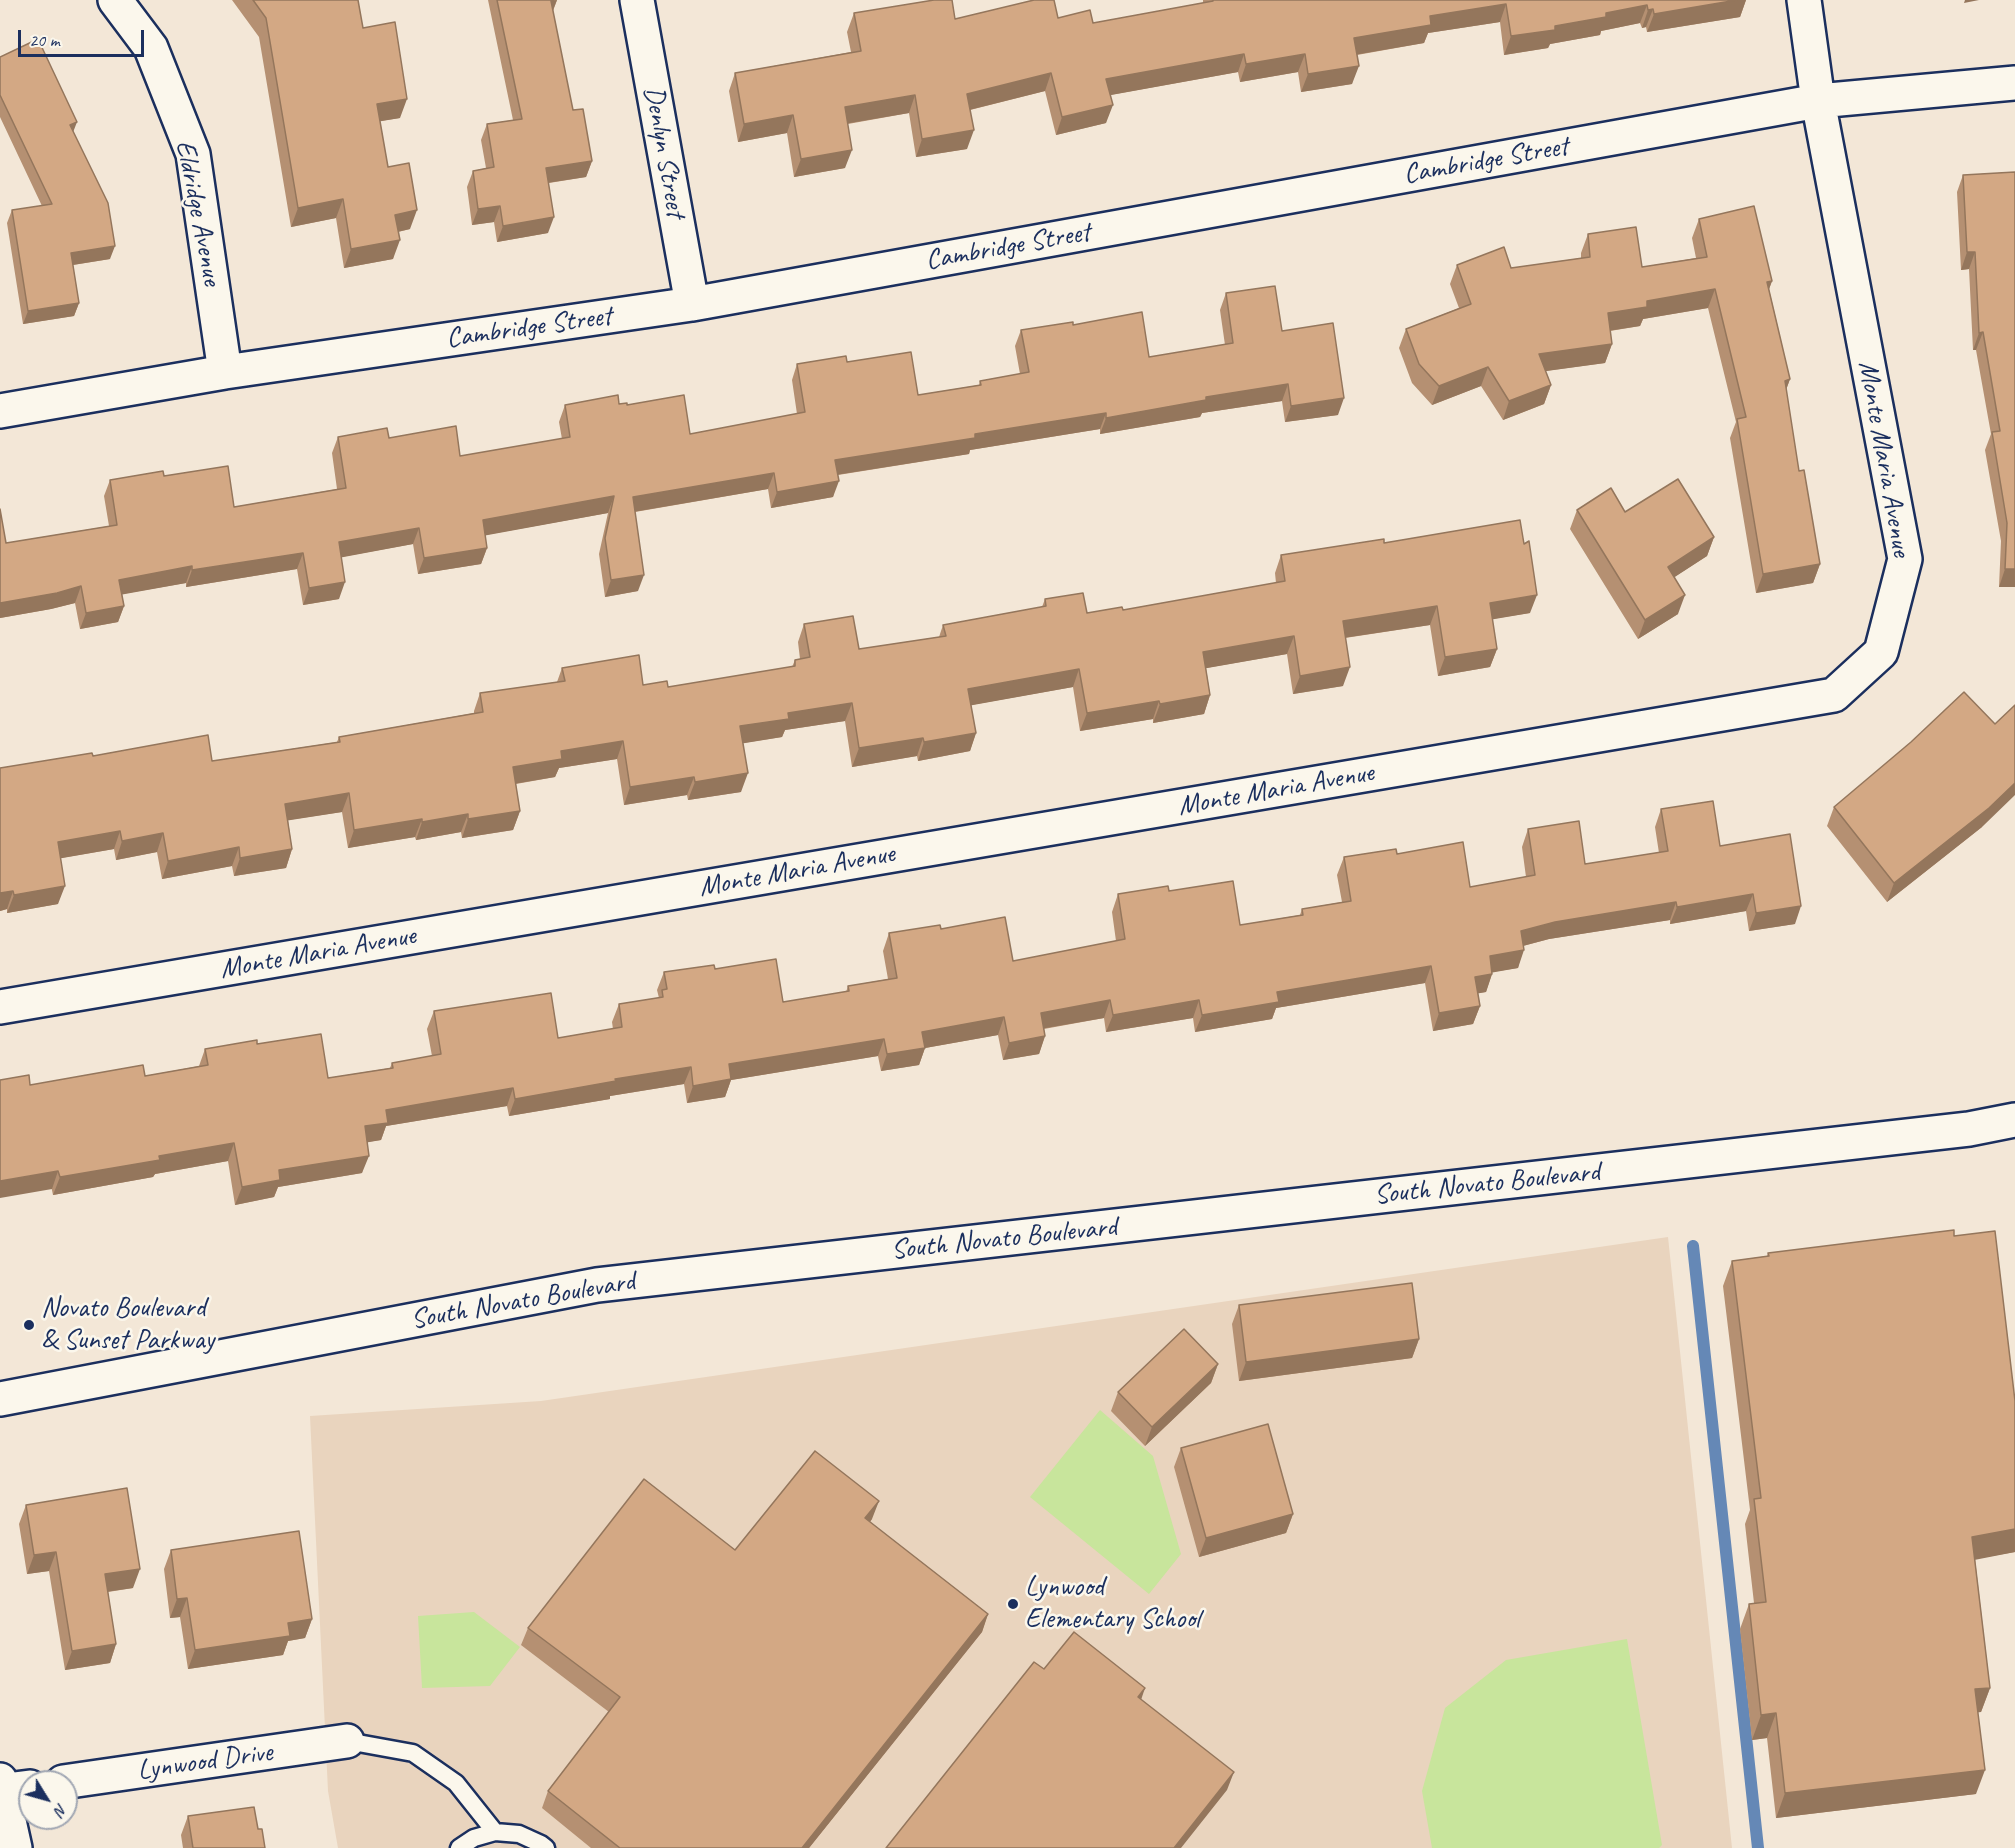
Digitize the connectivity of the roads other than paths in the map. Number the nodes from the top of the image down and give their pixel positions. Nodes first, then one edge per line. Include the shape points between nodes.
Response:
1 (115, 0) edge
2 (637, 0) edge
3 (1804, 0) edge
4 (2015, 82) edge
5 (1818, 101) junction
6 (692, 304) junction
7 (225, 372) junction
8 (0, 411) edge
9 (0, 1007) edge
10 (2015, 1120) edge
11 (0, 1399) edge
12 (347, 1741) joint
13 (78, 1780) edge
14 (8, 1787) edge
15 (495, 1832) junction
16 (15, 1848) edge
17 (459, 1848) edge
18 (546, 1848) edge

1 - 7 street, Eldridge Avenue via 151,48 193,154
2 - 6 street, Denlyn Street
3 - 5 street, Monte Maria Avenue
4 - 5 street, Cambridge Street
5 - 6 street, Cambridge Street
5 - 9 street, Monte Maria Avenue via 1905,560 1881,652 1834,695
6 - 7 street, Cambridge Street
7 - 8 street, Cambridge Street
10 - 11 street, South Novato Boulevard via 1969,1129 597,1285
12 - 13 street, Lynwood Drive
12 - 15 lane via 413,1753 456,1783
14 - 16 street
15 - 17 lane via 474,1838
15 - 18 lane via 519,1834

